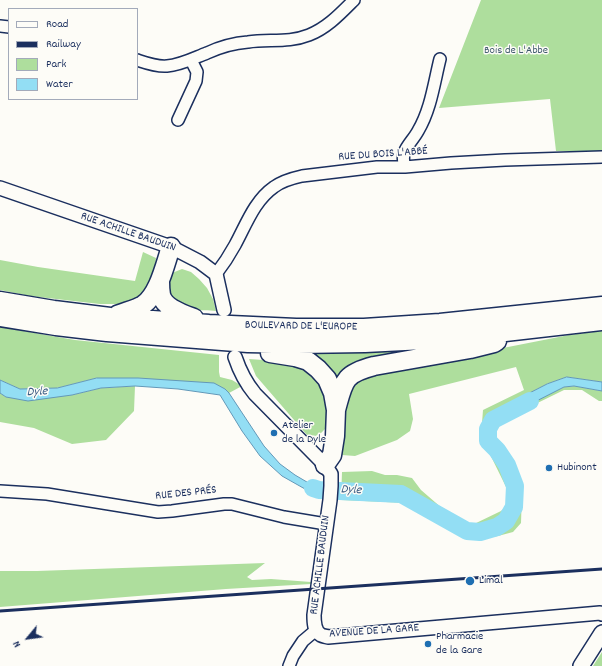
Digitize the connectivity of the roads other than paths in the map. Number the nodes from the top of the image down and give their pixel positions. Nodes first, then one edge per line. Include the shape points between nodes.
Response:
1 (354, 0) edge
2 (440, 59) dead end
3 (138, 60) edge
4 (191, 60) junction
5 (178, 120) dead end
6 (602, 157) edge
7 (405, 167) junction
8 (0, 188) edge
9 (171, 247) junction
10 (216, 274) junction
11 (160, 282) junction
12 (0, 301) edge
13 (602, 306) edge
14 (224, 310) dead end
15 (0, 317) edge
16 (110, 317) junction
17 (602, 321) edge
18 (210, 324) junction
19 (506, 332) junction
20 (248, 343) junction
21 (235, 357) dead end
22 (336, 410) junction
23 (325, 465) junction
24 (0, 491) edge
25 (326, 524) junction
26 (602, 614) edge
27 (316, 630) junction
28 (602, 634) edge
29 (289, 666) edge
30 (581, 666) edge

1 - 4 street via 321,29 301,38 233,44
2 - 7 street via 428,109 418,132 404,151 402,160
3 - 4 street via 164,67
4 - 5 street via 197,72 196,81
6 - 7 street, RUE DU BOIS L'ABBÉ
7 - 10 street, RUE DU BOIS L'ABBÉ via 365,168 302,176 277,185 256,206
8 - 9 street, RUE ACHILLE BAUDUIN
9 - 10 street, RUE ACHILLE BAUDUIN via 200,262
9 - 11 highway
10 - 14 street
11 - 16 highway via 143,305
11 - 18 highway via 161,296 170,307
12 - 16 highway, BOULEVARD DE L'EUROPE
13 - 18 highway, BOULEVARD DE L'EUROPE via 440,323 364,328
15 - 20 highway, BOULEVARD DE L'EUROPE via 107,332
16 - 18 highway, BOULEVARD DE L'EUROPE
17 - 19 highway, BOULEVARD DE L'EUROPE
19 - 20 highway, BOULEVARD DE L'EUROPE via 365,343
19 - 22 highway via 494,343 374,366 351,374 345,382
20 - 22 highway via 267,352 295,356 308,361 327,379
21 - 23 street via 242,376 255,394
22 - 23 highway via 332,455
23 - 25 street, RUE ACHILLE BAUDUIN via 331,474
24 - 25 street, RUE DES PRÉS via 47,494 158,512 224,504
25 - 27 street, RUE ACHILLE BAUDUIN via 314,615
26 - 27 street, AVENUE DE LA GARE via 328,637
27 - 29 street via 303,641
28 - 30 main road

